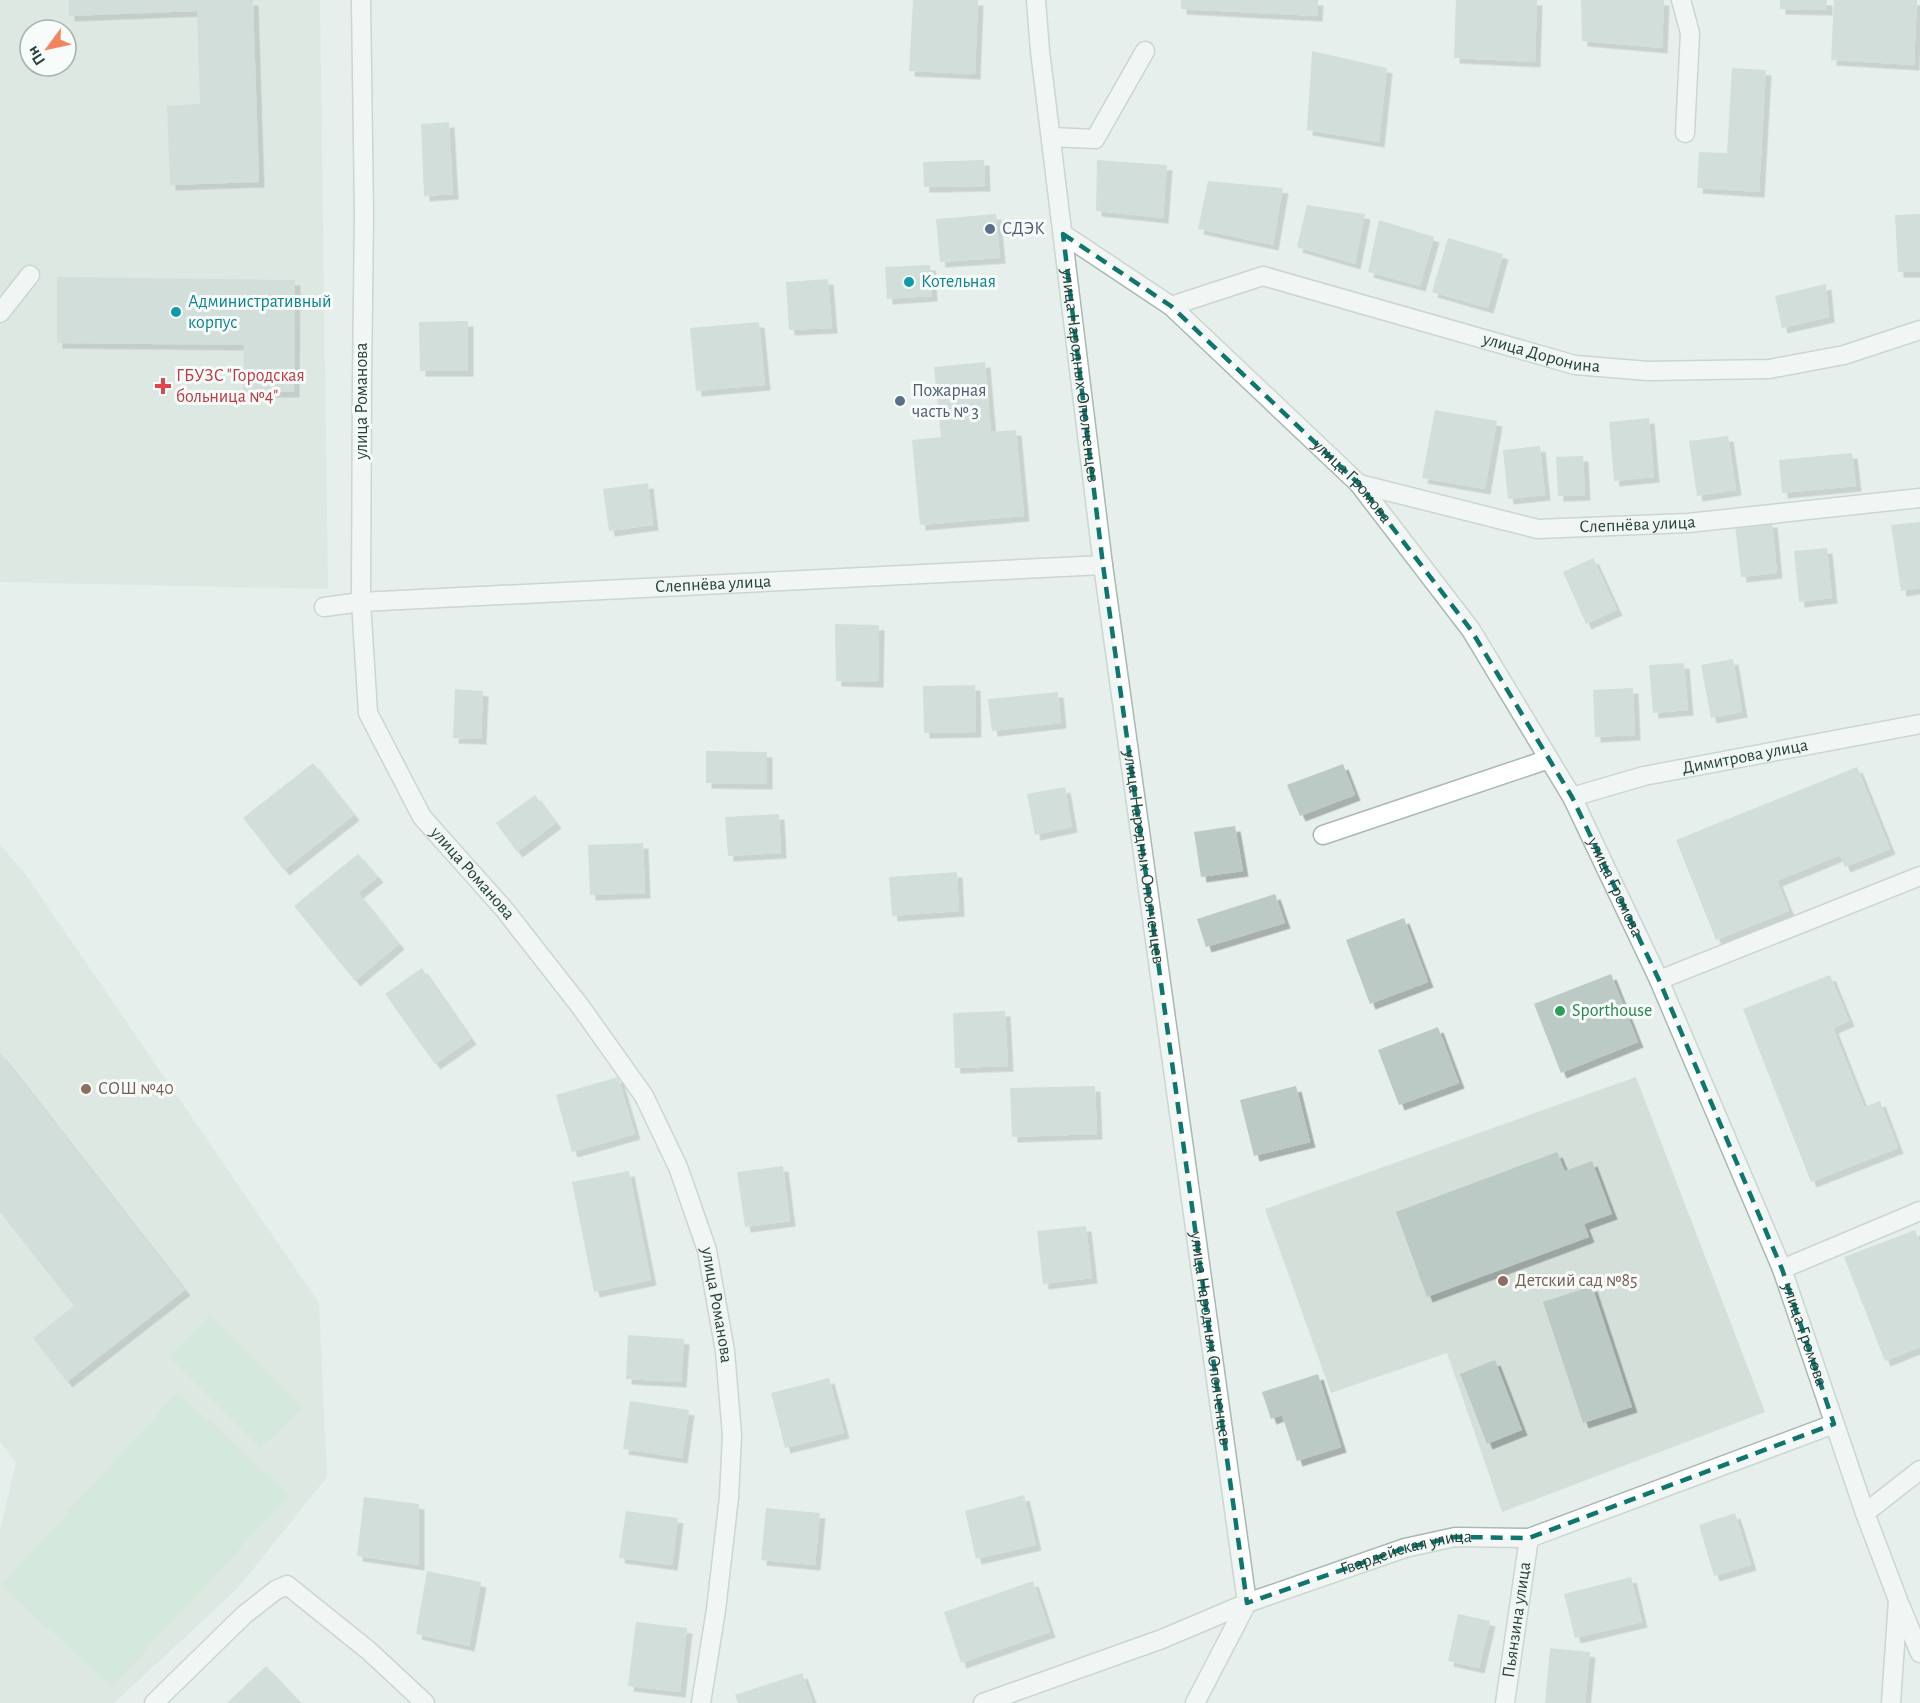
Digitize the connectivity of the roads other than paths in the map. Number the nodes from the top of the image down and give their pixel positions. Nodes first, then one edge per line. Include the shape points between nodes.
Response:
1 (361, 0) edge
2 (1036, 0) edge
3 (1681, 0) edge
4 (1145, 51) dead end
5 (1685, 133) dead end
6 (1051, 137) junction
7 (1063, 234) junction
8 (30, 274) dead end
9 (1171, 306) junction
10 (0, 313) edge
11 (1920, 330) edge
12 (1359, 484) junction
13 (1920, 498) edge
14 (1103, 565) junction
15 (361, 602) junction
16 (324, 607) dead end
17 (1920, 723) edge
18 (1549, 759) junction
19 (1572, 797) junction
20 (1323, 835) dead end
21 (1920, 876) edge
22 (1659, 980) junction
23 (1920, 1211) edge
24 (1782, 1269) junction
25 (1834, 1424) junction
26 (1920, 1470) edge
27 (1865, 1513) junction
28 (1530, 1538) junction
29 (1898, 1600) junction
30 (1246, 1603) junction
31 (1920, 1653) edge
32 (154, 1703) edge
33 (425, 1703) edge
34 (701, 1703) edge
35 (983, 1703) edge
36 (1195, 1703) edge
37 (1505, 1703) edge
38 (1891, 1703) edge

1 - 15 street, улица Романова
2 - 6 street, улица Народных Ополченцев
3 - 5 street via 1690,33
4 - 6 street via 1095,139
6 - 7 street, улица Народных Ополченцев
7 - 9 street, улица Громова
7 - 14 street, улица Народных Ополченцев
8 - 10 street
9 - 11 street, улица Доронина via 1263,276 1575,365 1648,371 1769,369 1844,355
9 - 12 street, улица Громова
12 - 13 street, Слепнёва улица via 1538,529 1688,523
12 - 18 street, улица Громова via 1471,630
14 - 15 street, Слепнёва улица
14 - 30 street, улица Народных Ополченцев
15 - 16 street, Слепнёва улица
15 - 34 street, улица Романова via 368,713 422,817 504,909 644,1096 678,1167 707,1250 725,1351 732,1435 716,1610
17 - 19 street, Димитрова улица via 1644,776
18 - 19 street, улица Громова
18 - 20 street
19 - 22 street, улица Громова
21 - 22 street
22 - 24 street, улица Громова
23 - 24 street
24 - 25 street, улица Громова
25 - 27 street, улица Громова
25 - 28 street, Гвардейская улица
26 - 27 street
27 - 29 street, улица Громова
28 - 30 street, Гвардейская улица via 1455,1537 1405,1548
28 - 37 street, Пьянзина улица
29 - 31 street
29 - 38 street, улица Громова
30 - 35 street, Гвардейская улица via 1162,1639
30 - 36 street
32 - 33 street via 244,1616 287,1585 368,1650

